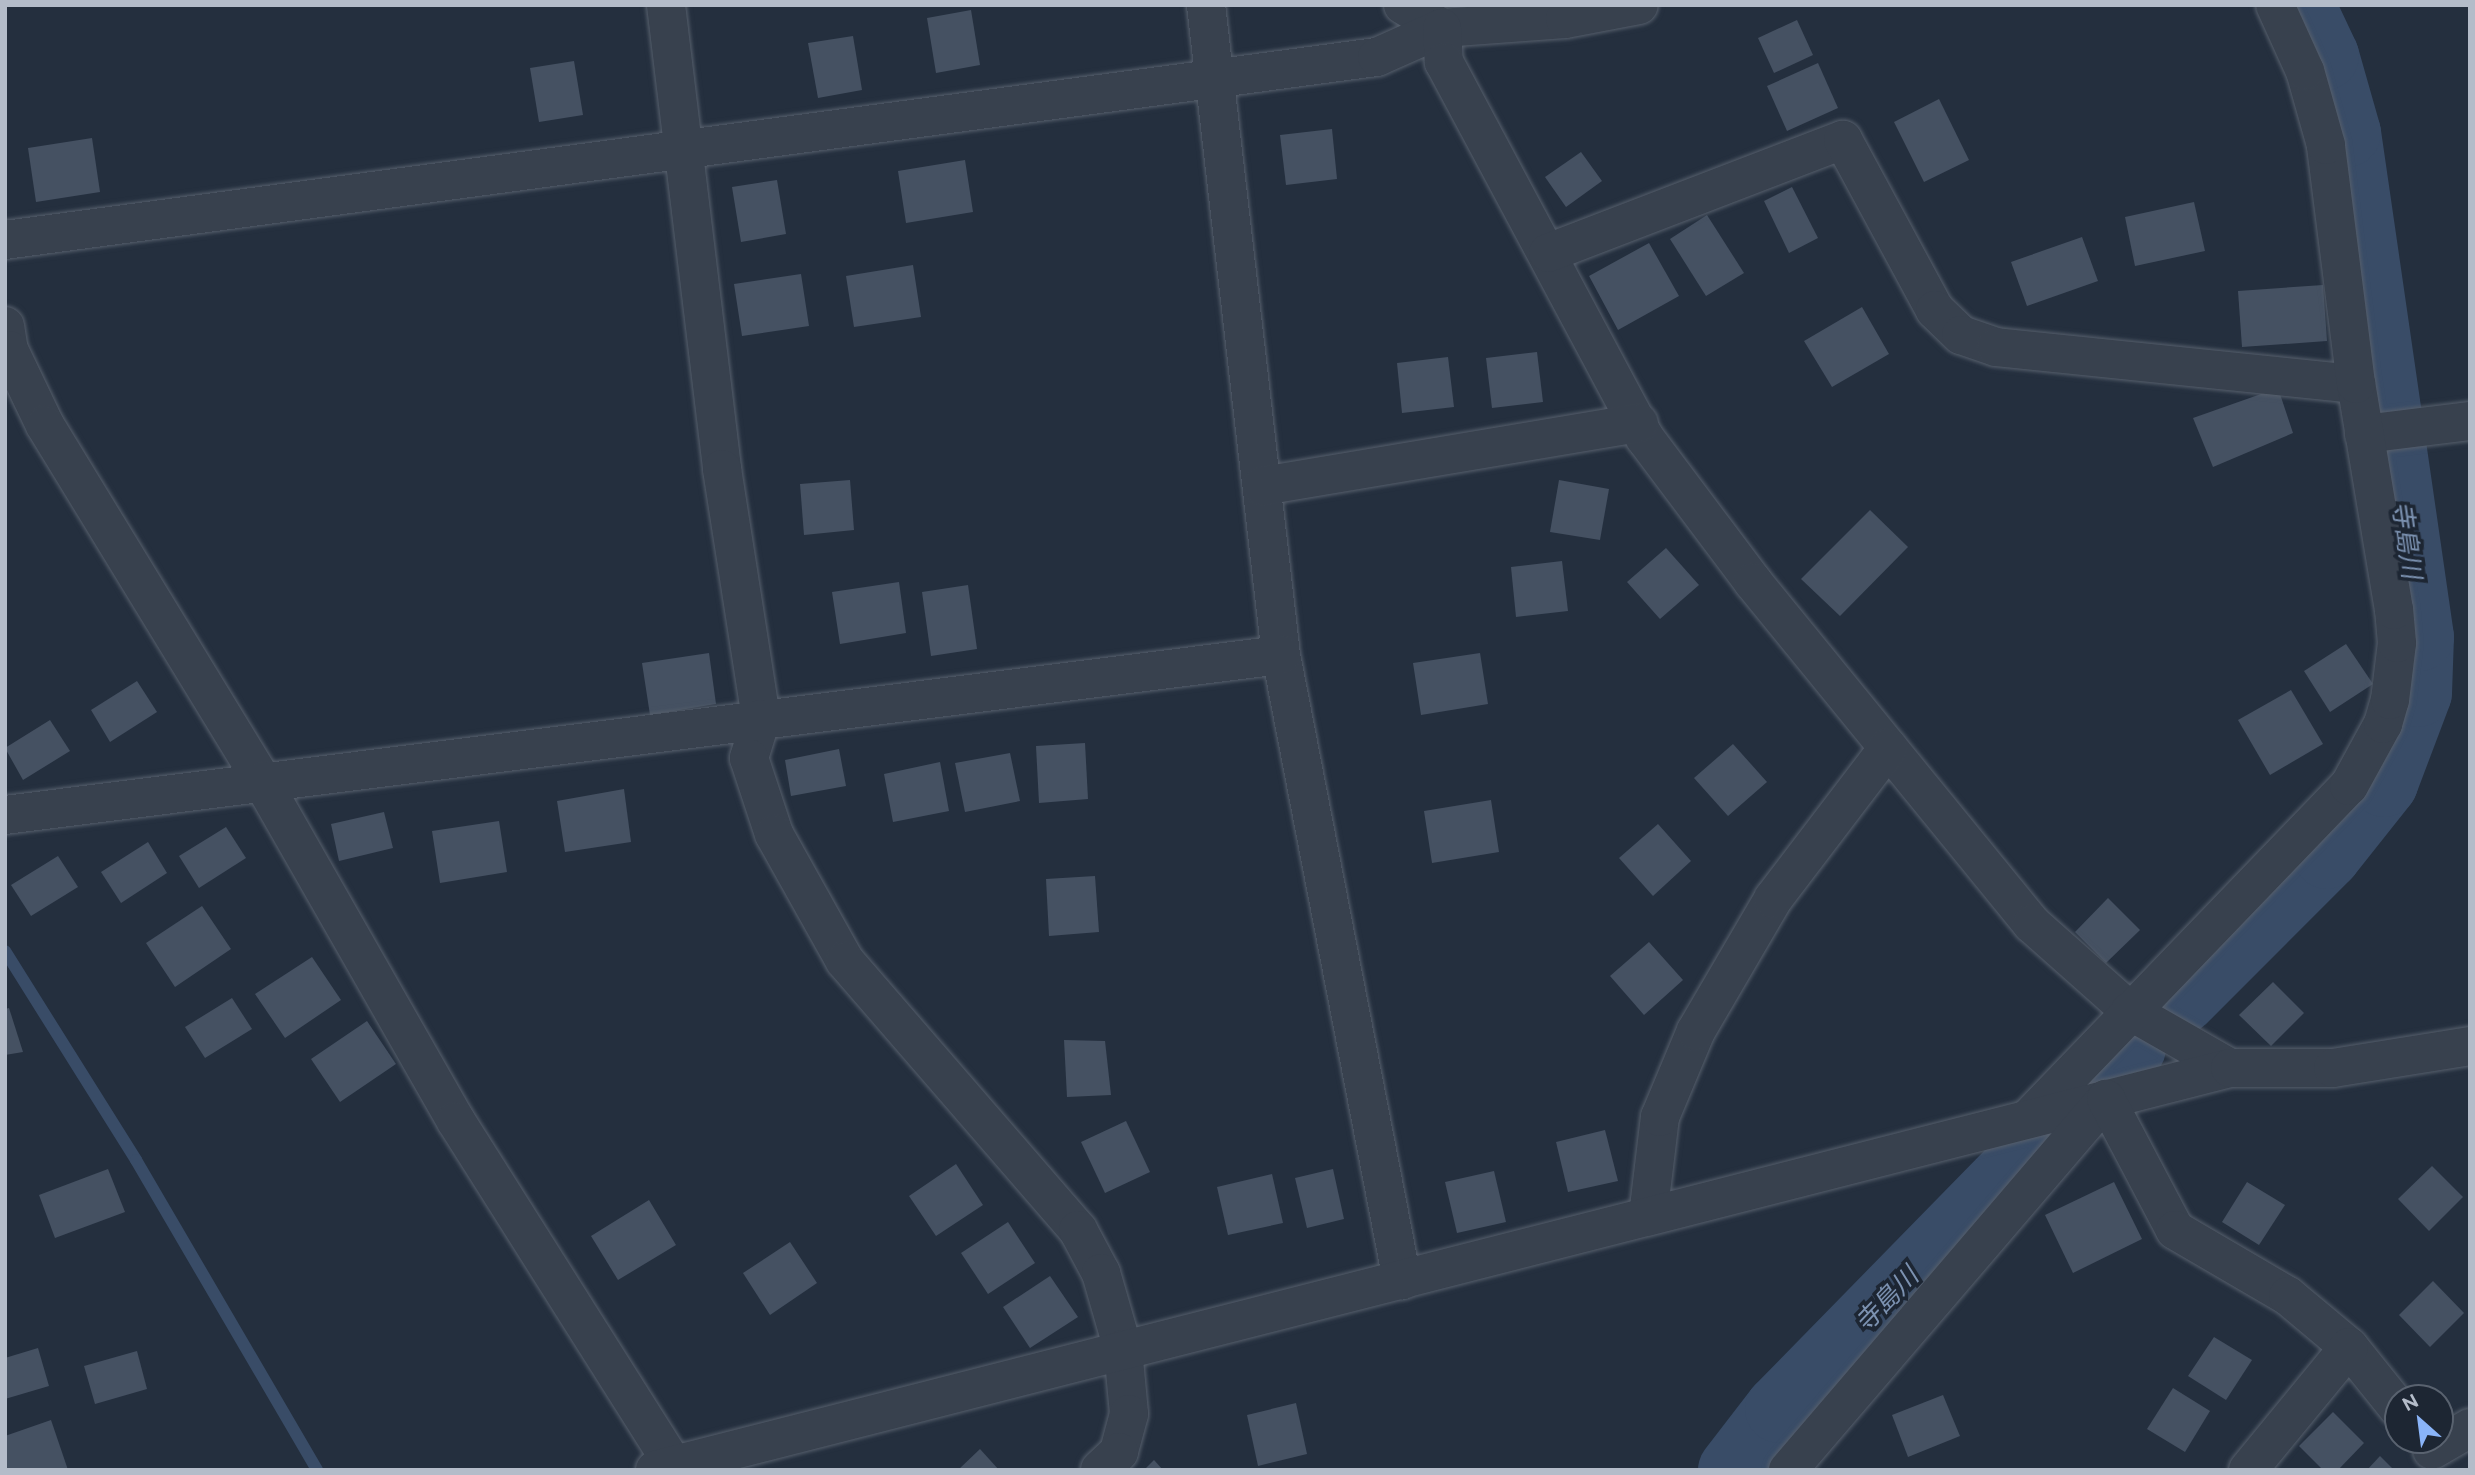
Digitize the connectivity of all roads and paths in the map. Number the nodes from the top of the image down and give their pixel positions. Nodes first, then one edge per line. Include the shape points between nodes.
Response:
1 (667, 5) edge
2 (1206, 5) edge
3 (1403, 5) edge
4 (2275, 5) edge
5 (1620, 7) edge
6 (1443, 28) junction
7 (1215, 80) junction
8 (682, 152) junction
9 (5, 240) edge
10 (1548, 253) junction
11 (5, 326) edge
12 (2356, 384) junction
13 (2470, 421) edge
14 (1639, 422) junction
15 (2380, 432) junction
16 (1262, 486) junction
17 (1281, 655) junction
18 (761, 719) junction
19 (1888, 748) junction
20 (262, 780) junction
21 (5, 815) edge
22 (2130, 1011) junction
23 (2470, 1046) edge
24 (2230, 1068) junction
25 (2106, 1099) junction
26 (2029, 1118) junction
27 (1648, 1216) junction
28 (1402, 1280) junction
29 (2349, 1347) junction
30 (1123, 1349) junction
31 (2384, 1391) edge
32 (2470, 1428) edge
33 (2454, 1439) edge
34 (664, 1467) edge
35 (1100, 1470) edge
36 (1788, 1470) edge
37 (2248, 1470) edge

1 - 8 street
2 - 7 street
3 - 6 street
4 - 12 street via 2305,71 2324,137
5 - 6 street via 1499,26
6 - 7 street via 1377,57
6 - 10 street via 1444,62
7 - 8 street
7 - 16 street
8 - 9 street
8 - 18 street via 722,469
10 - 12 street via 1843,140 1935,310 1961,335 1996,346
10 - 14 street
11 - 20 street via 25,390
12 - 15 street
13 - 15 street
14 - 16 street
14 - 19 street via 1645,438 1753,582
15 - 22 street via 2397,643 2383,724 2349,786
16 - 17 street
17 - 18 street
17 - 28 street
18 - 20 street
18 - 30 street via 749,758 774,834 845,961 1078,1230 1101,1273
19 - 22 street via 2032,924
19 - 27 street via 1773,899 1696,1031 1660,1117
20 - 21 street
20 - 34 street via 456,1121
22 - 24 street
22 - 26 street
23 - 24 street via 2333,1068
24 - 25 street
25 - 26 street
25 - 29 street via 2175,1230 2288,1296
25 - 36 street via 1822,1424
26 - 27 street
27 - 28 street
28 - 30 street
29 - 31 street
29 - 37 street
30 - 34 street
30 - 35 street via 1129,1414 1119,1452
32 - 33 street

